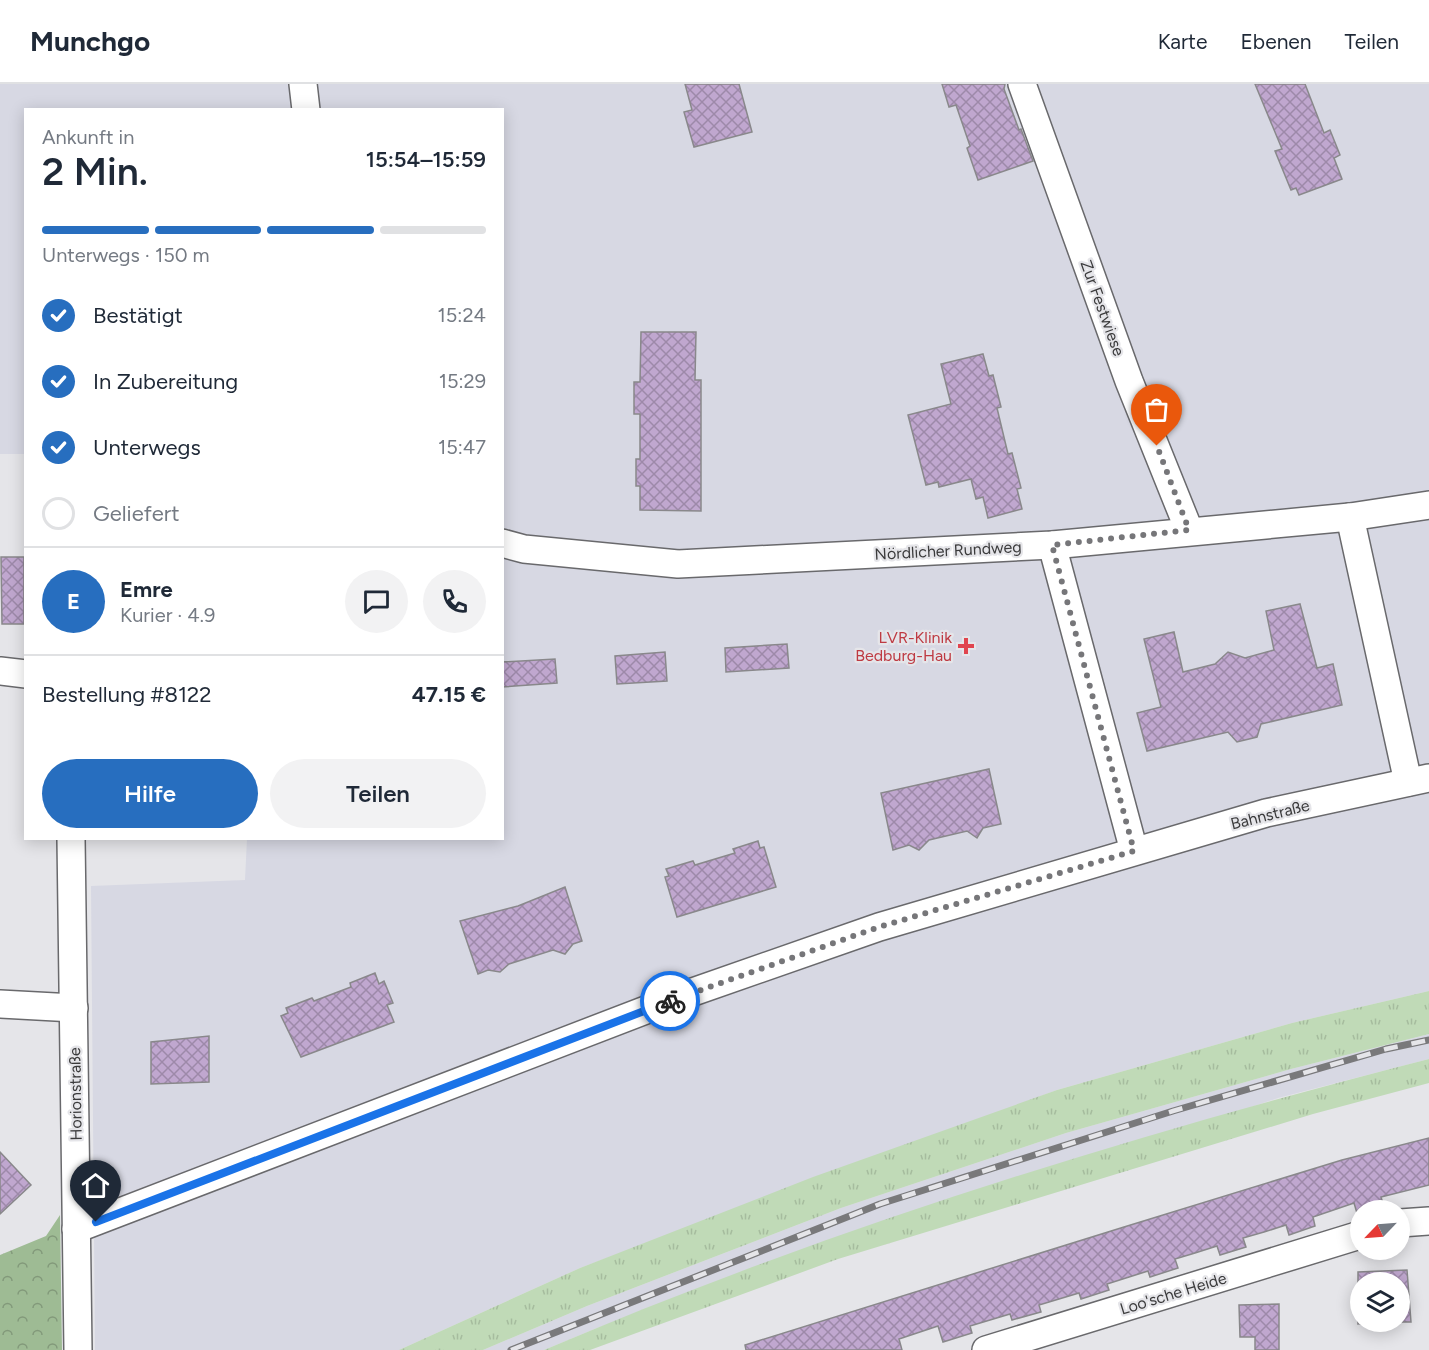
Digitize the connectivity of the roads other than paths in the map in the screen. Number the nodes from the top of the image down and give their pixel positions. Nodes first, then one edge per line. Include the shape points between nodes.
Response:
1 (303, 84) edge
2 (1022, 84) edge
3 (306, 108) edge
4 (1429, 505) edge
5 (1350, 517) junction
6 (1189, 530) junction
7 (504, 544) edge
8 (1052, 545) junction
9 (0, 671) edge
10 (24, 674) edge
11 (1419, 780) edge
12 (71, 840) edge
13 (1134, 851) junction
14 (0, 1004) edge
15 (74, 1008) junction
16 (1429, 1221) edge
17 (1410, 1222) edge
18 (76, 1229) junction
19 (1350, 1238) edge
20 (78, 1350) edge
21 (986, 1350) edge

1 - 3 street
2 - 6 street, Zur Festwiese via 1129,381
4 - 5 street, Nördlicher Rundweg
5 - 6 street, Nördlicher Rundweg
5 - 11 street, Bahnstraße
6 - 8 street, Nördlicher Rundweg
7 - 8 street, Nördlicher Rundweg via 524,549 678,564
8 - 13 street
9 - 10 street
11 - 13 street, Bahnstraße via 1266,813
12 - 15 street, Horionstraße
13 - 18 street, Bahnstraße via 879,927 690,993
14 - 15 street
15 - 18 street, Horionstraße
16 - 17 street
18 - 20 street, Horionstraße
19 - 21 street, Loo'sche Heide

